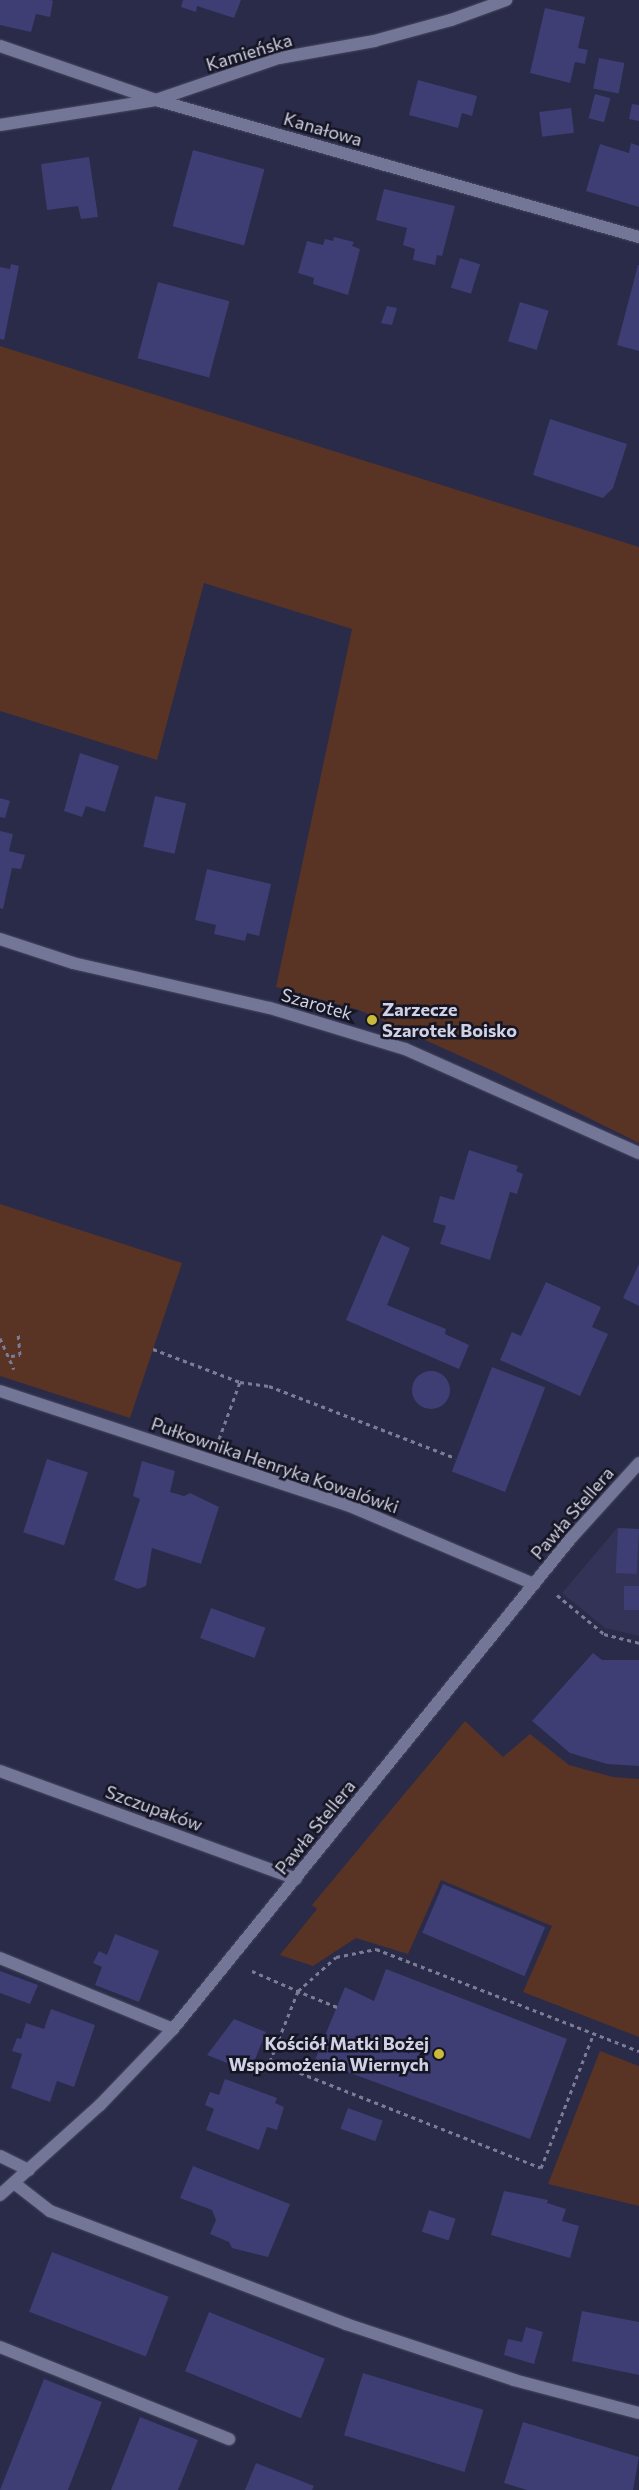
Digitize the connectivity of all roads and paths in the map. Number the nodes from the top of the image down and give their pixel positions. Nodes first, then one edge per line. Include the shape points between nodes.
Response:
1 (506, 0) edge
2 (0, 46) edge
3 (156, 100) junction
4 (0, 125) edge
5 (639, 237) edge
6 (0, 939) edge
7 (639, 1153) edge
8 (18, 1333) dead end
9 (0, 1338) edge
10 (153, 1349) dead end
11 (11, 1356) junction
12 (240, 1382) junction
13 (5, 1393) edge
14 (456, 1458) dead end
15 (211, 1461) junction
16 (639, 1463) edge
17 (534, 1584) junction
18 (554, 1592) dead end
19 (639, 1643) edge
20 (0, 1771) edge
21 (296, 1879) junction
22 (0, 1958) edge
23 (228, 1962) junction
24 (298, 1991) junction
25 (337, 2007) dead end
26 (173, 2029) junction
27 (594, 2034) junction
28 (639, 2051) edge
29 (0, 2156) edge
30 (29, 2170) junction
31 (14, 2183) junction
32 (0, 2195) edge
33 (0, 2347) edge
34 (639, 2414) edge
35 (229, 2439) dead end

1 - 3 street, Kamieńska via 451,20 374,41 279,58
2 - 3 street, Kanałowa
3 - 4 street, Kamieńska
3 - 5 street, Kanałowa
6 - 7 street, Szarotek via 73,963 270,1008 405,1049
8 - 11 path via 20,1355
9 - 11 path
10 - 12 path
11 - 13 path
12 - 14 path via 269,1386
12 - 15 path
13 - 15 street, Pułkownika Henryka Kowalówki
15 - 17 street, Pułkownika Henryka Kowalówki via 350,1506
16 - 17 street, Pawła Stellera
17 - 21 street, Pawła Stellera
18 - 19 path via 604,1634
20 - 21 street, Szczupaków
21 - 23 street, Pawła Stellera
22 - 26 street
23 - 24 path
23 - 26 street, Pawła Stellera
24 - 25 path
24 - 27 path via 336,1957 376,1949
24 - 27 path via 270,2061 541,2168
26 - 30 street, Pawła Stellera
27 - 28 path
29 - 30 street
30 - 31 street, Pawła Stellera
31 - 32 street, Pawła Stellera
31 - 34 street via 50,2210 346,2324 514,2380
33 - 35 street

